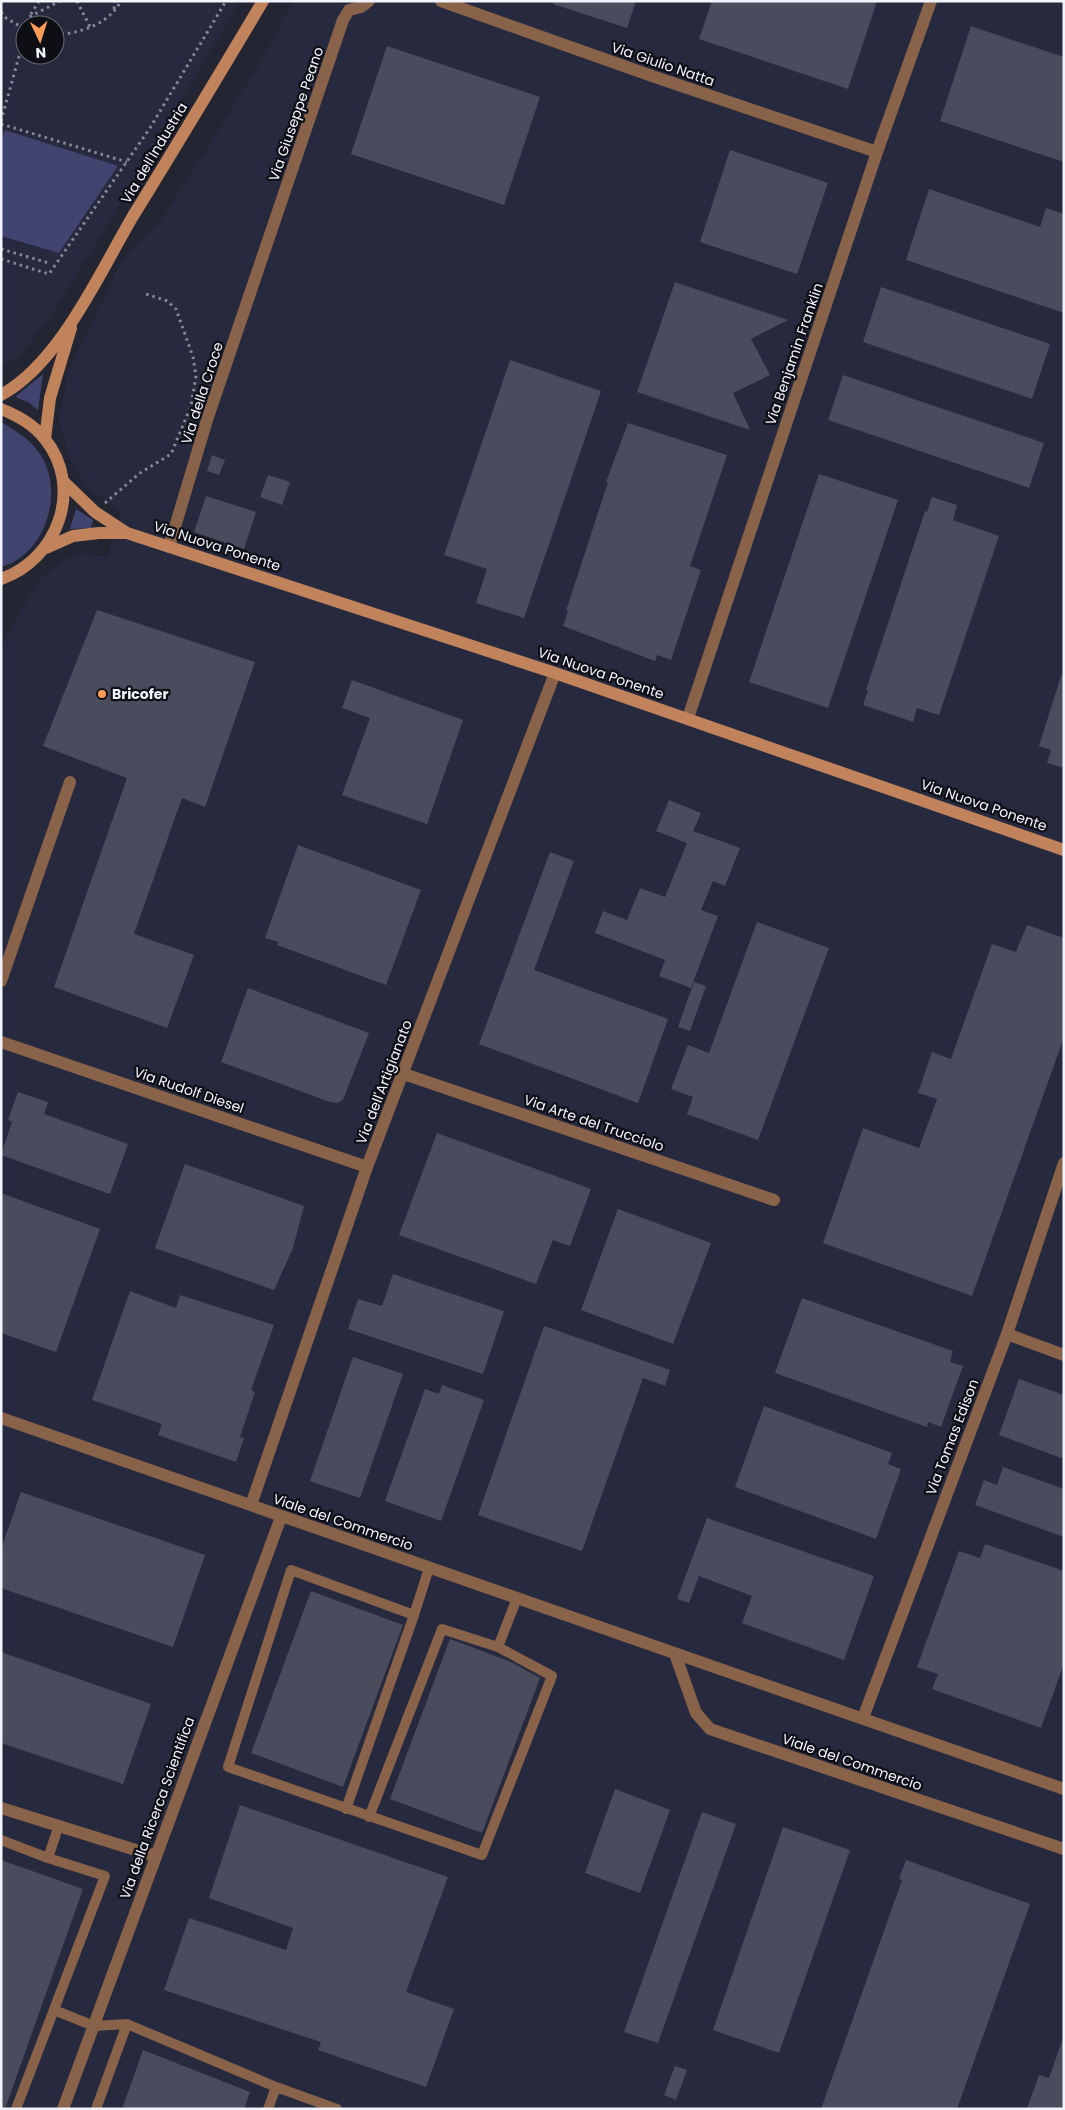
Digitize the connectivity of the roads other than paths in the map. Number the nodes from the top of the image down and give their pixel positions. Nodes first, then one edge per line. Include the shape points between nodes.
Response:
1 (263, 1) edge
2 (369, 1) edge
3 (441, 1) edge
4 (931, 1) edge
5 (877, 152) junction
6 (266, 249) joint
7 (73, 322) junction
8 (1, 395) edge
9 (1, 409) edge
10 (45, 439) junction
11 (63, 481) junction
12 (127, 533) junction
13 (170, 547) junction
14 (46, 548) junction
15 (1, 579) edge
16 (555, 673) junction
17 (688, 718) junction
18 (70, 782) dead end
19 (1064, 850) edge
20 (1, 981) edge
21 (1, 1042) edge
22 (404, 1074) junction
23 (1064, 1163) edge
24 (367, 1167) junction
25 (774, 1200) dead end
26 (1006, 1334) junction
27 (1064, 1355) edge
28 (1, 1418) edge
29 (251, 1506) junction
30 (281, 1517) junction
31 (429, 1568) junction
32 (517, 1598) junction
33 (414, 1615) junction
34 (498, 1647) junction
35 (675, 1654) junction
36 (863, 1718) junction
37 (1064, 1789) edge
38 (1, 1808) edge
39 (346, 1809) junction
40 (369, 1817) junction
41 (59, 1825) junction
42 (1, 1840) edge
43 (1064, 1849) edge
44 (155, 1856) junction
45 (48, 1858) junction
46 (54, 2010) junction
47 (127, 2024) junction
48 (94, 2026) junction
49 (276, 2087) junction
50 (16, 2109) edge
51 (63, 2109) edge
52 (96, 2109) edge
53 (268, 2109) edge
54 (337, 2109) edge

1 - 7 street, Via dell'Industria
2 - 6 street, Via Giuseppe Peano via 349,10 343,20
3 - 5 street, Via Giulio Natta
4 - 5 street, Via Benjamin Franklin
5 - 17 street, Via Benjamin Franklin
6 - 13 street, Via della Croce via 207,420
7 - 8 street, Via dell'Industria via 23,380
7 - 10 street, Via dell'Industria via 50,398
9 - 10 street via 32,426
10 - 11 street
11 - 12 street, Via Nuova Ponente via 95,512
11 - 14 street via 61,516
12 - 13 street, Via Nuova Ponente
12 - 14 street, Via Nuova Ponente via 73,536
13 - 16 street, Via Nuova Ponente
14 - 15 street via 31,563
16 - 17 street, Via Nuova Ponente
16 - 22 street, Via dell'Artigianato
17 - 19 street, Via Nuova Ponente
18 - 20 street
21 - 24 street, Via Rudolf Diesel
22 - 24 street, Via dell'Artigianato
22 - 25 street, Via Arte del Trucciolo
23 - 26 street, Via Tomas Edison
24 - 29 street, Via dell'Artigianato
26 - 27 street
26 - 36 street, Via Tomas Edison
28 - 29 street, Viale del Commercio
29 - 30 street, Viale del Commercio
30 - 31 street, Viale del Commercio
30 - 44 street, Via della Ricerca Scientifica
31 - 32 street, Viale del Commercio
31 - 33 lane
32 - 34 lane
32 - 35 street, Viale del Commercio
33 - 39 lane
33 - 39 lane via 291,1570 228,1767
34 - 40 lane via 442,1629
34 - 40 lane via 552,1676 482,1855
35 - 36 street, Viale del Commercio
35 - 43 street, Viale del Commercio via 696,1712 710,1729
36 - 37 street, Viale del Commercio
38 - 41 street
39 - 40 lane
41 - 44 street
41 - 45 lane
42 - 45 lane
44 - 48 street, Via della Ricerca Scientifica
45 - 46 lane via 105,1876
46 - 48 lane
46 - 50 lane
47 - 48 lane
47 - 49 lane
47 - 52 lane
48 - 51 street, Via della Ricerca Scientifica
49 - 53 lane
49 - 54 lane

